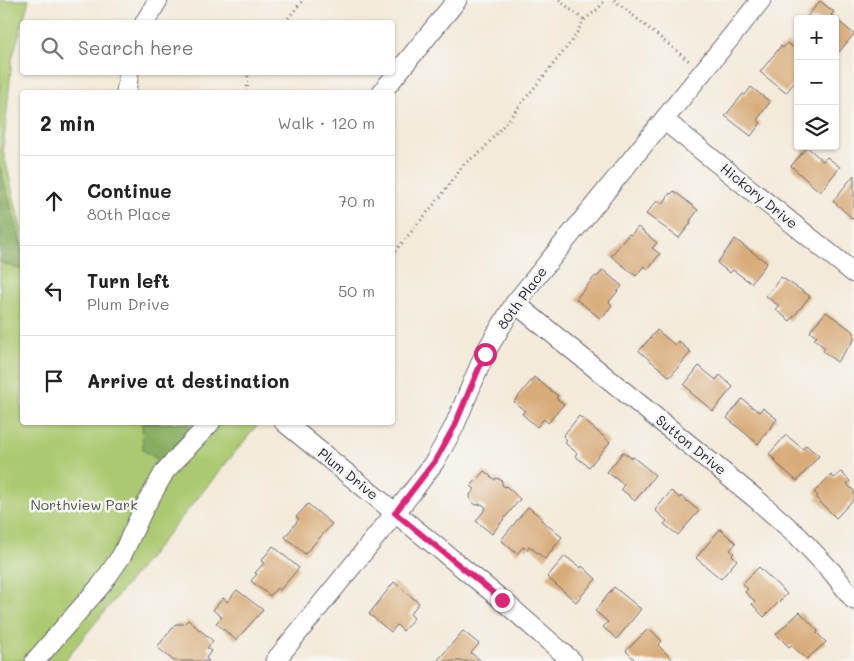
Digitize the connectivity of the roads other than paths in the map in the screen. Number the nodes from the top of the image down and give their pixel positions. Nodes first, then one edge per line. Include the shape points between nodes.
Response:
1 (158, 0) edge
2 (457, 0) edge
3 (761, 0) edge
4 (146, 20) edge
5 (129, 75) edge
6 (126, 90) edge
7 (384, 90) edge
8 (664, 120) junction
9 (854, 273) edge
10 (515, 304) junction
11 (208, 425) edge
12 (288, 425) edge
13 (395, 513) junction
14 (854, 600) edge
15 (35, 661) edge
16 (275, 661) edge
17 (572, 661) edge

1 - 4 street
2 - 7 street
3 - 8 street, 80th Place
5 - 6 street
8 - 9 street, Hickory Drive
8 - 10 street, 80th Place
10 - 13 street, 80th Place via 485,354 454,427 435,461
10 - 14 street, Sutton Drive via 755,498 798,536
11 - 15 street via 164,471 122,555 102,584
12 - 13 street, Plum Drive
13 - 16 street, 80th Place
13 - 17 street, Plum Drive

